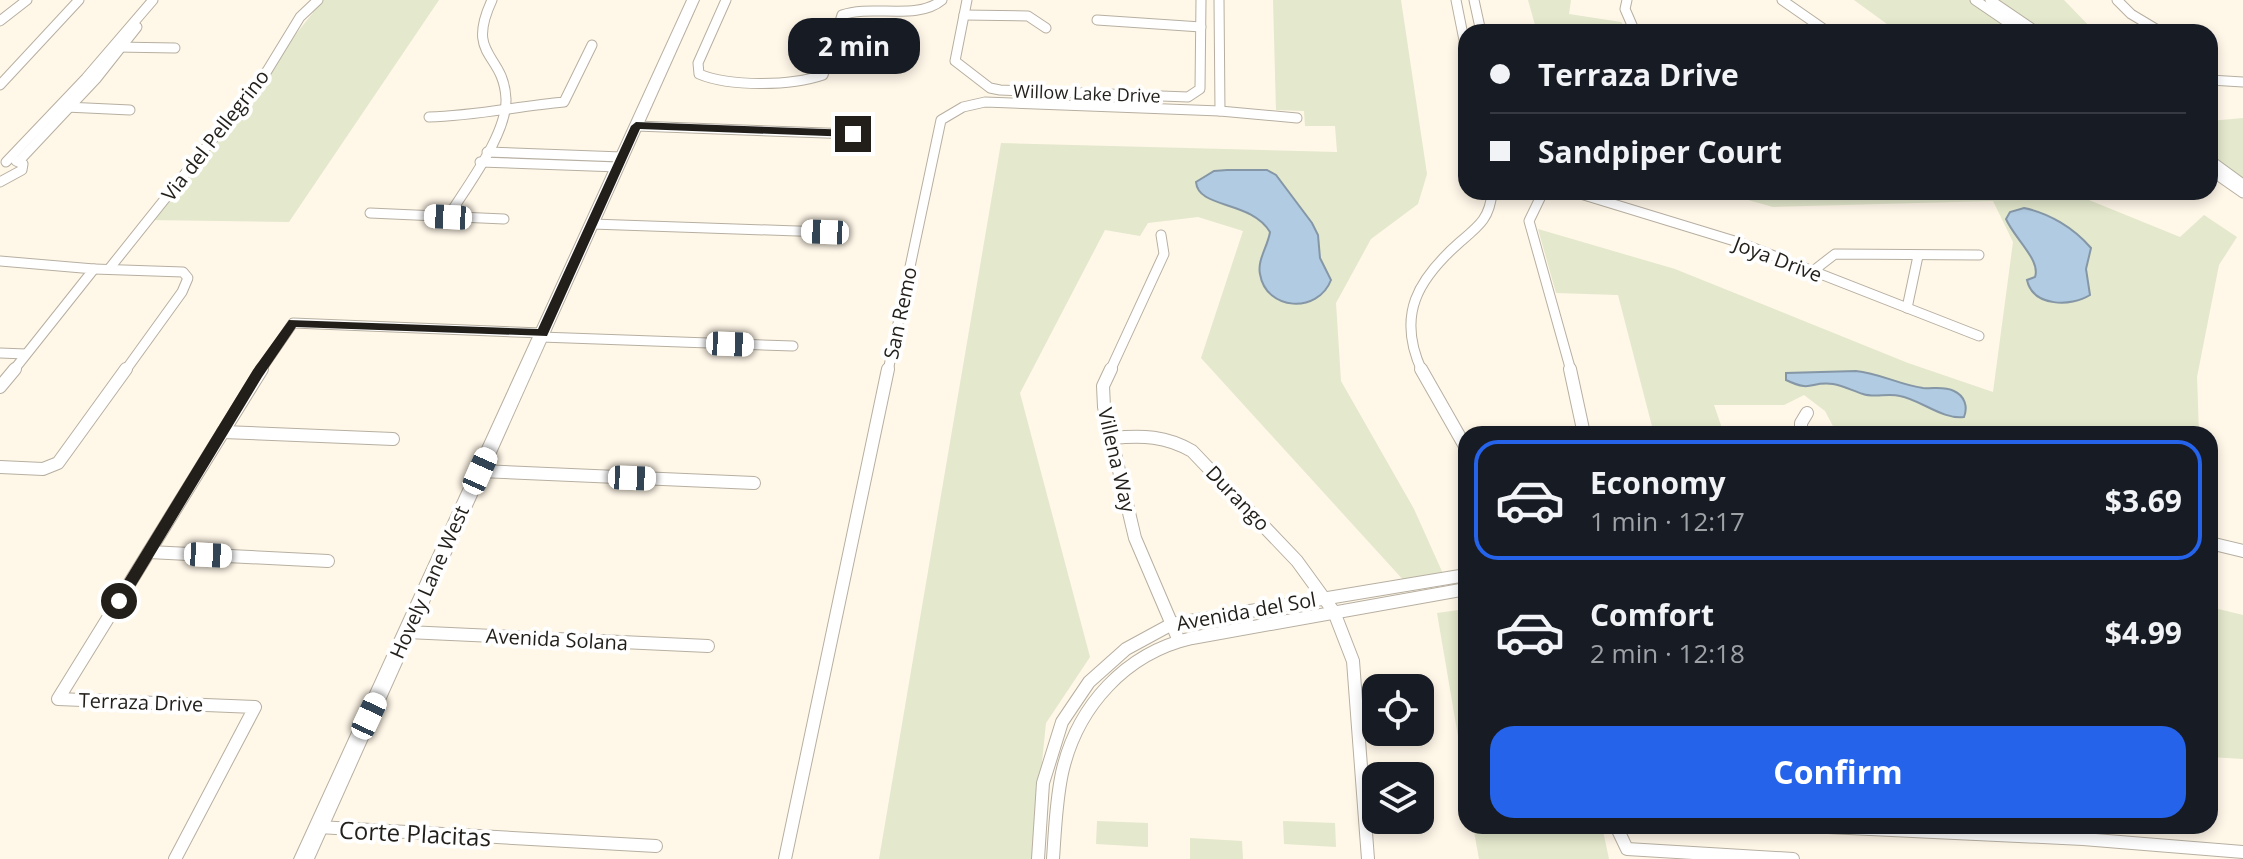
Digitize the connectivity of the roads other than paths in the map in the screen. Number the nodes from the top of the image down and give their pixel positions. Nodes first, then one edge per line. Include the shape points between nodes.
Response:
1 (27, 0) edge
2 (79, 0) edge
3 (153, 0) edge
4 (163, 0) edge
5 (318, 0) edge
6 (492, 0) edge
7 (693, 0) edge
8 (726, 0) edge
9 (942, 0) edge
10 (967, 0) edge
11 (1201, 0) edge
12 (1219, 0) edge
13 (1456, 0) edge
14 (1474, 0) edge
15 (1627, 0) edge
16 (1782, 0) edge
17 (1975, 0) edge
18 (1990, 0) edge
19 (2117, 0) edge
20 (964, 15) junction
21 (1097, 20) dead end
22 (0, 21) edge
23 (1461, 24) edge
24 (1479, 24) edge
25 (1632, 24) edge
26 (1816, 24) edge
27 (2010, 24) edge
28 (2025, 24) edge
29 (2148, 24) edge
30 (1201, 27) junction
31 (1046, 28) dead end
32 (592, 45) dead end
33 (116, 47) junction
34 (175, 48) dead end
35 (827, 62) junction
36 (876, 63) dead end
37 (2218, 78) edge
38 (2243, 82) edge
39 (0, 85) edge
40 (58, 107) junction
41 (70, 107) junction
42 (506, 107) junction
43 (130, 110) dead end
44 (1220, 111) junction
45 (429, 117) dead end
46 (1297, 118) dead end
47 (636, 126) junction
48 (853, 134) dead end
49 (487, 152) junction
50 (532, 153) junction
51 (19, 161) junction
52 (3, 162) edge
53 (480, 162) junction
54 (620, 162) junction
55 (528, 164) junction
56 (2218, 166) edge
57 (2218, 176) edge
58 (0, 182) edge
59 (2243, 184) edge
60 (2243, 193) edge
61 (1491, 200) edge
62 (1539, 200) edge
63 (1600, 200) edge
64 (370, 213) dead end
65 (448, 217) junction
66 (504, 219) dead end
67 (592, 224) junction
68 (825, 232) dead end
69 (1161, 235) dead end
70 (1979, 255) dead end
71 (1918, 256) junction
72 (0, 261) edge
73 (94, 269) junction
74 (109, 269) junction
75 (1813, 271) junction
76 (1907, 308) junction
77 (541, 335) junction
78 (1979, 336) dead end
79 (793, 346) dead end
80 (0, 353) edge
81 (26, 354) junction
82 (0, 387) edge
83 (1807, 413) dead end
84 (1583, 426) edge
85 (1801, 426) edge
86 (223, 432) junction
87 (1458, 434) edge
88 (1113, 438) junction
89 (393, 439) dead end
90 (0, 467) edge
91 (480, 471) junction
92 (754, 483) dead end
93 (2218, 545) edge
94 (2243, 551) edge
95 (149, 552) junction
96 (328, 561) dead end
97 (1458, 576) edge
98 (1458, 590) edge
99 (1324, 597) junction
100 (1334, 612) junction
101 (1172, 624) junction
102 (407, 632) junction
103 (1179, 641) junction
104 (708, 646) dead end
105 (318, 827) junction
106 (1620, 834) edge
107 (1977, 834) edge
108 (656, 846) dead end
109 (2243, 852) edge
110 (1706, 856) edge
111 (175, 859) edge
112 (304, 859) edge
113 (785, 859) edge
114 (1038, 859) edge
115 (1053, 859) edge
116 (1368, 859) edge
117 (1793, 859) edge

1 - 22 street
2 - 39 street
3 - 33 street
4 - 33 street
5 - 74 street, Via del Pellegrino
6 - 42 street via 480,32 483,53 505,87
7 - 47 street, Hovely Lane West
8 - 35 street via 698,63 699,74 711,79 811,81 823,75
9 - 35 street via 926,9 854,7 842,15
10 - 20 street, Willow Lake Drive
11 - 30 street, Willow Lake Drive
12 - 44 street
13 - 23 street
14 - 24 street
15 - 25 street
16 - 26 street
17 - 27 street
18 - 28 street
19 - 29 street
20 - 30 street, Willow Lake Drive via 955,61 1000,90 1188,97 1200,89
20 - 31 street via 1028,16
21 - 30 street
32 - 42 street via 564,102
33 - 34 street
33 - 40 street
33 - 41 street
35 - 36 street
37 - 38 street
40 - 41 street
40 - 52 street
41 - 43 street
41 - 51 street
42 - 45 street
42 - 49 street
44 - 46 street, San Remo
44 - 113 street, San Remo via 985,102 941,120
47 - 48 street
47 - 54 street, Hovely Lane West
49 - 50 street
49 - 53 street
50 - 54 street
50 - 55 street
51 - 52 street
51 - 58 street via 22,170
53 - 55 street
53 - 65 street
54 - 55 street
54 - 67 street, Hovely Lane West
56 - 59 street
57 - 60 street
61 - 87 street via 1483,226 1428,270 1409,319 1416,363
62 - 84 street via 1529,221
63 - 75 street, Joya Drive
64 - 65 street
65 - 66 street
67 - 68 street
67 - 77 street, Hovely Lane West
69 - 88 street, Villena Way via 1164,254 1103,386
70 - 71 street
71 - 75 street via 1835,254
71 - 76 street
72 - 73 street
73 - 74 street
73 - 81 street
74 - 90 street via 183,272 188,278 58,463 43,469
75 - 76 street, Joya Drive
76 - 78 street, Joya Drive
77 - 79 street
77 - 86 street, Terraza Drive via 293,323
77 - 91 street, Hovely Lane West
80 - 81 street
81 - 82 street
83 - 85 street
86 - 89 street
86 - 95 street, Terraza Drive
88 - 99 street, Durango via 1172,438 1192,451 1297,561
88 - 101 street, Villena Way via 1135,538
91 - 92 street
91 - 102 street, Hovely Lane West
93 - 94 street
95 - 96 street
95 - 111 street, Terraza Drive via 58,699 255,707
97 - 99 street, Avenida del Sol
98 - 100 street, Avenida del Sol
99 - 100 street, Durango
99 - 101 street, Avenida del Sol
100 - 103 street, Avenida del Sol
100 - 116 street, Durango via 1353,661
101 - 103 street, Villena Way
101 - 114 street, Avenida del Sol via 1099,668 1069,705 1045,772
102 - 104 street, Avenida Solana
102 - 105 street, Hovely Lane West
103 - 115 street, Avenida del Sol via 1147,653 1089,709 1069,748
105 - 108 street, Corte Placitas
105 - 112 street, Hovely Lane West
106 - 110 street via 1627,849
107 - 109 street
110 - 117 street

